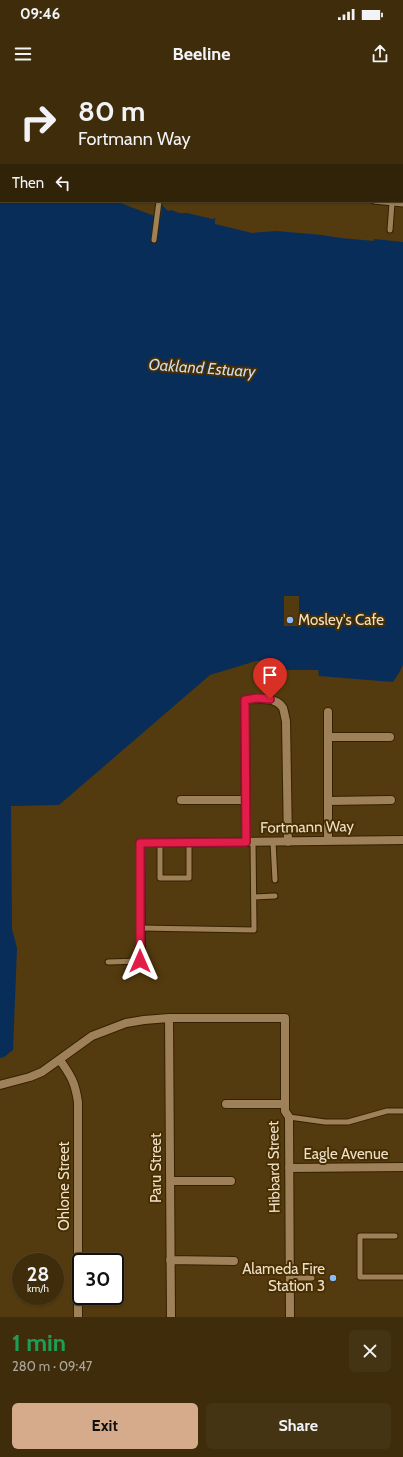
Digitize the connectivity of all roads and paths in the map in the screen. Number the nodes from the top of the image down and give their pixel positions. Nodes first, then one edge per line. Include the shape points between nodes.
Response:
1 (159, 202) edge
2 (383, 202) edge
3 (392, 203) junction
4 (403, 204) edge
5 (390, 230) dead end
6 (154, 240) dead end
7 (328, 712) dead end
8 (328, 737) junction
9 (390, 737) dead end
10 (181, 800) dead end
11 (246, 800) junction
12 (391, 800) dead end
13 (328, 801) junction
14 (403, 840) edge
15 (328, 841) junction
16 (189, 842) junction
17 (249, 842) junction
18 (274, 842) junction
19 (288, 842) junction
20 (160, 843) junction
21 (275, 880) dead end
22 (275, 896) dead end
23 (254, 897) junction
24 (140, 928) junction
25 (140, 961) joint
26 (108, 962) dead end
27 (169, 1018) junction
28 (60, 1060) junction
29 (0, 1085) edge
30 (226, 1104) dead end
31 (285, 1104) junction
32 (403, 1111) edge
33 (289, 1117) junction
34 (403, 1167) edge
35 (289, 1168) junction
36 (231, 1181) dead end
37 (170, 1182) junction
38 (394, 1236) dead end
39 (170, 1260) junction
40 (234, 1261) dead end
41 (403, 1277) edge
42 (290, 1278) junction
43 (312, 1278) dead end
44 (78, 1317) edge
45 (171, 1317) edge
46 (290, 1317) edge

1 - 6 lane
2 - 3 lane
3 - 4 lane
3 - 5 lane
7 - 8 street
8 - 9 street
8 - 13 street
10 - 11 street
11 - 17 street
11 - 19 street via 245,700 270,699 283,708 286,721
12 - 13 street
13 - 15 street
14 - 15 street, Fortmann Way
15 - 19 street, Fortmann Way
16 - 17 street, Fortmann Way
16 - 20 street, Fortmann Way
16 - 20 lane via 189,878 160,878
17 - 18 street, Fortmann Way
17 - 23 lane
18 - 19 street, Fortmann Way
18 - 21 lane
20 - 24 street, Fortmann Way via 140,843
22 - 23 lane
23 - 24 lane via 254,930
24 - 25 street
25 - 26 lane
27 - 28 street via 126,1023 105,1030 92,1036
27 - 31 street, Hibbard Street via 285,1018
27 - 37 street, Paru Street
28 - 29 street via 30,1077
28 - 44 street, Ohlone Street via 73,1079 78,1102
30 - 31 street
31 - 33 street, Hibbard Street
32 - 33 lane via 387,1111 348,1122
33 - 35 street, Hibbard Street
34 - 35 street, Eagle Avenue
35 - 42 street, Hibbard Street
36 - 37 street
37 - 39 street, Paru Street
38 - 41 lane via 360,1236 360,1278
39 - 40 street
39 - 45 street, Paru Street
42 - 43 lane
42 - 46 street, Hibbard Street

